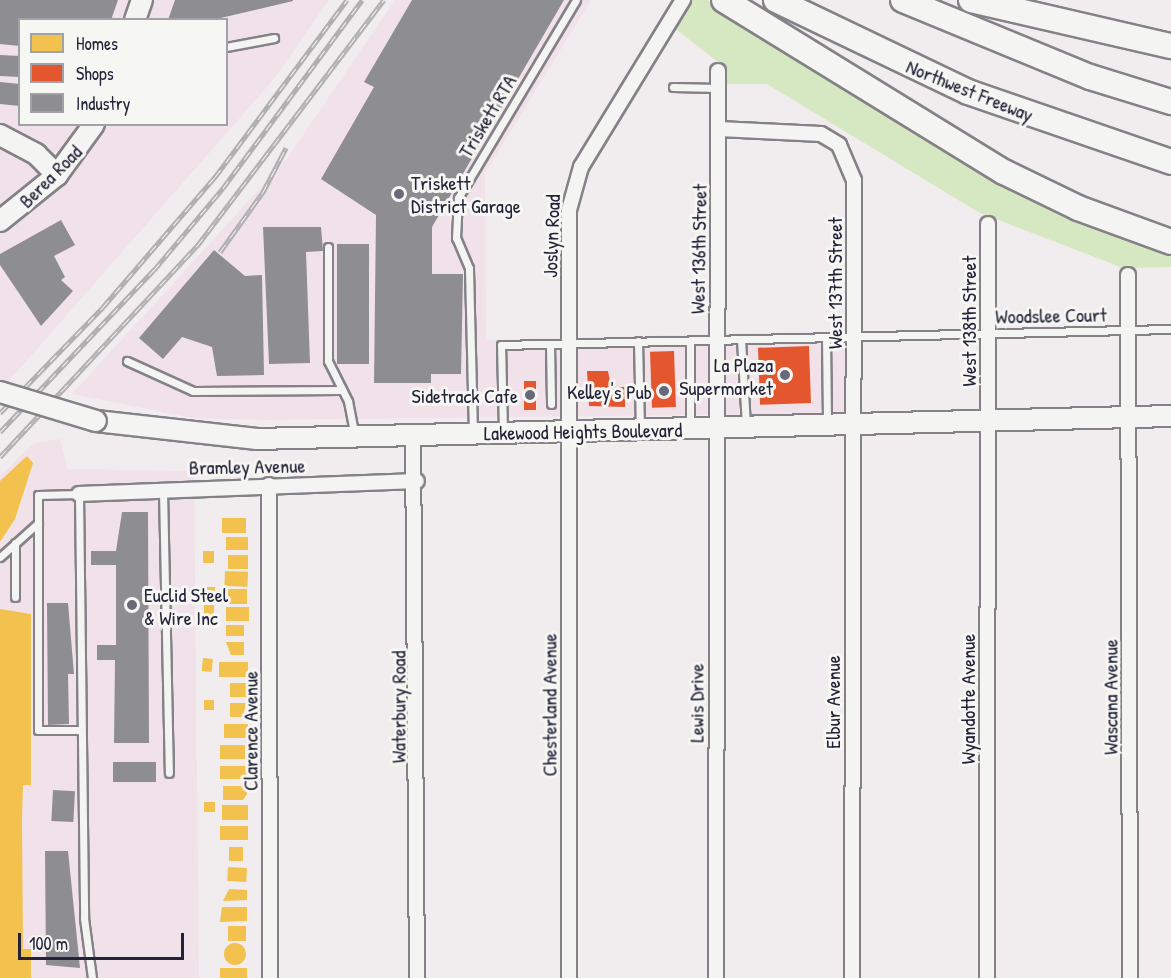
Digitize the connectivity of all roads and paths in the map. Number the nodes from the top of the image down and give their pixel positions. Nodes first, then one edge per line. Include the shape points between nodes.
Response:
1 (142, 0) edge
2 (576, 0) edge
3 (682, 0) edge
4 (776, 0) edge
5 (903, 0) edge
6 (971, 0) edge
7 (726, 1) edge
8 (136, 18) edge
9 (274, 38) dead end
10 (1171, 46) edge
11 (228, 47) edge
12 (718, 71) dead end
13 (673, 87) dead end
14 (718, 88) junction
15 (1171, 102) edge
16 (93, 126) edge
17 (719, 129) junction
18 (0, 135) edge
19 (1171, 162) edge
20 (57, 175) junction
21 (0, 221) edge
22 (988, 224) dead end
23 (1171, 242) edge
24 (328, 247) dead end
25 (1128, 275) dead end
26 (1171, 329) edge
27 (1128, 330) junction
28 (988, 333) junction
29 (826, 337) junction
30 (854, 337) junction
31 (741, 339) junction
32 (690, 340) junction
33 (716, 340) junction
34 (638, 341) junction
35 (550, 344) junction
36 (569, 344) junction
37 (127, 361) dead end
38 (341, 390) junction
39 (0, 392) edge
40 (551, 404) dead end
41 (1171, 416) edge
42 (1130, 417) junction
43 (987, 419) junction
44 (850, 425) junction
45 (827, 426) junction
46 (746, 428) junction
47 (690, 429) junction
48 (716, 429) junction
49 (640, 430) junction
50 (568, 432) junction
51 (473, 433) junction
52 (503, 433) junction
53 (355, 436) junction
54 (413, 436) junction
55 (417, 481) junction
56 (269, 485) junction
57 (163, 488) junction
58 (79, 494) junction
59 (38, 523) junction
60 (15, 543) junction
61 (0, 557) edge
62 (15, 597) dead end
63 (81, 730) junction
64 (169, 773) dead end
65 (92, 978) edge
66 (270, 978) edge
67 (417, 978) edge
68 (569, 978) edge
69 (716, 978) edge
70 (852, 978) edge
71 (987, 978) edge
72 (1130, 978) edge

1 - 8 main road
2 - 51 lane, Triskett RTA via 458,198 456,238 469,268
3 - 36 street, Joslyn Road via 573,185
4 - 19 highway, Northwest Freeway via 968,92
5 - 15 highway via 1090,77
6 - 10 highway
7 - 23 highway via 1004,172 1077,208
9 - 11 lane
12 - 14 street, West 136th Street
13 - 14 lane
14 - 17 street, West 136th Street
16 - 20 main road, Berea Road
17 - 30 street, West 137th Street via 801,129 839,145 854,180
17 - 33 street, West 136th Street
18 - 20 main road via 36,154
20 - 21 main road, Berea Road
22 - 28 street, West 138th Street
24 - 38 lane via 328,361
25 - 27 street, Wascana Avenue
26 - 27 lane, Woodslee Court
27 - 28 lane, Woodslee Court
27 - 42 street, Wascana Avenue
28 - 30 lane, Woodslee Court
28 - 43 street, West 138th Street
29 - 30 lane, Woodslee Court
29 - 31 lane, Woodslee Court
29 - 45 lane
30 - 44 street, West 137th Street
31 - 33 lane, Woodslee Court
31 - 46 lane
32 - 33 lane, Woodslee Court
32 - 34 lane, Woodslee Court
32 - 47 lane
33 - 48 street, West 136th Street
34 - 36 lane, Woodslee Court
34 - 49 lane
35 - 36 lane, Woodslee Court
35 - 40 lane
35 - 52 lane, Woodslee Court via 501,345
36 - 50 street, Joslyn Road
37 - 38 lane via 193,392
38 - 53 lane
39 - 53 main road, Lakewood Heights Boulevard, bridge via 96,421 215,437
41 - 42 main road, Lakewood Heights Boulevard
42 - 43 main road, Lakewood Heights Boulevard
42 - 72 street, Wascana Avenue
43 - 44 main road, Lakewood Heights Boulevard
43 - 71 street, Wyandotte Avenue
44 - 45 main road, Lakewood Heights Boulevard
44 - 70 street, Elbur Avenue
45 - 46 main road, Lakewood Heights Boulevard
46 - 48 main road, Lakewood Heights Boulevard
47 - 48 main road, Lakewood Heights Boulevard
47 - 49 main road, Lakewood Heights Boulevard
48 - 69 street, Lewis Drive
49 - 50 main road, Lakewood Heights Boulevard
50 - 52 main road, Lakewood Heights Boulevard
50 - 68 street, Chesterland Avenue
51 - 52 main road, Lakewood Heights Boulevard
51 - 54 main road, Lakewood Heights Boulevard
53 - 54 main road, Lakewood Heights Boulevard
54 - 55 street, Waterbury Road
55 - 56 street, Bramley Avenue
55 - 67 street, Waterbury Road
56 - 57 street, Bramley Avenue
56 - 66 street, Clarence Avenue
57 - 58 street, Bramley Avenue
57 - 64 lane
58 - 59 lane via 38,495
58 - 63 lane
59 - 60 lane
59 - 63 lane via 38,730
60 - 61 lane
60 - 62 lane
63 - 65 lane via 84,918

